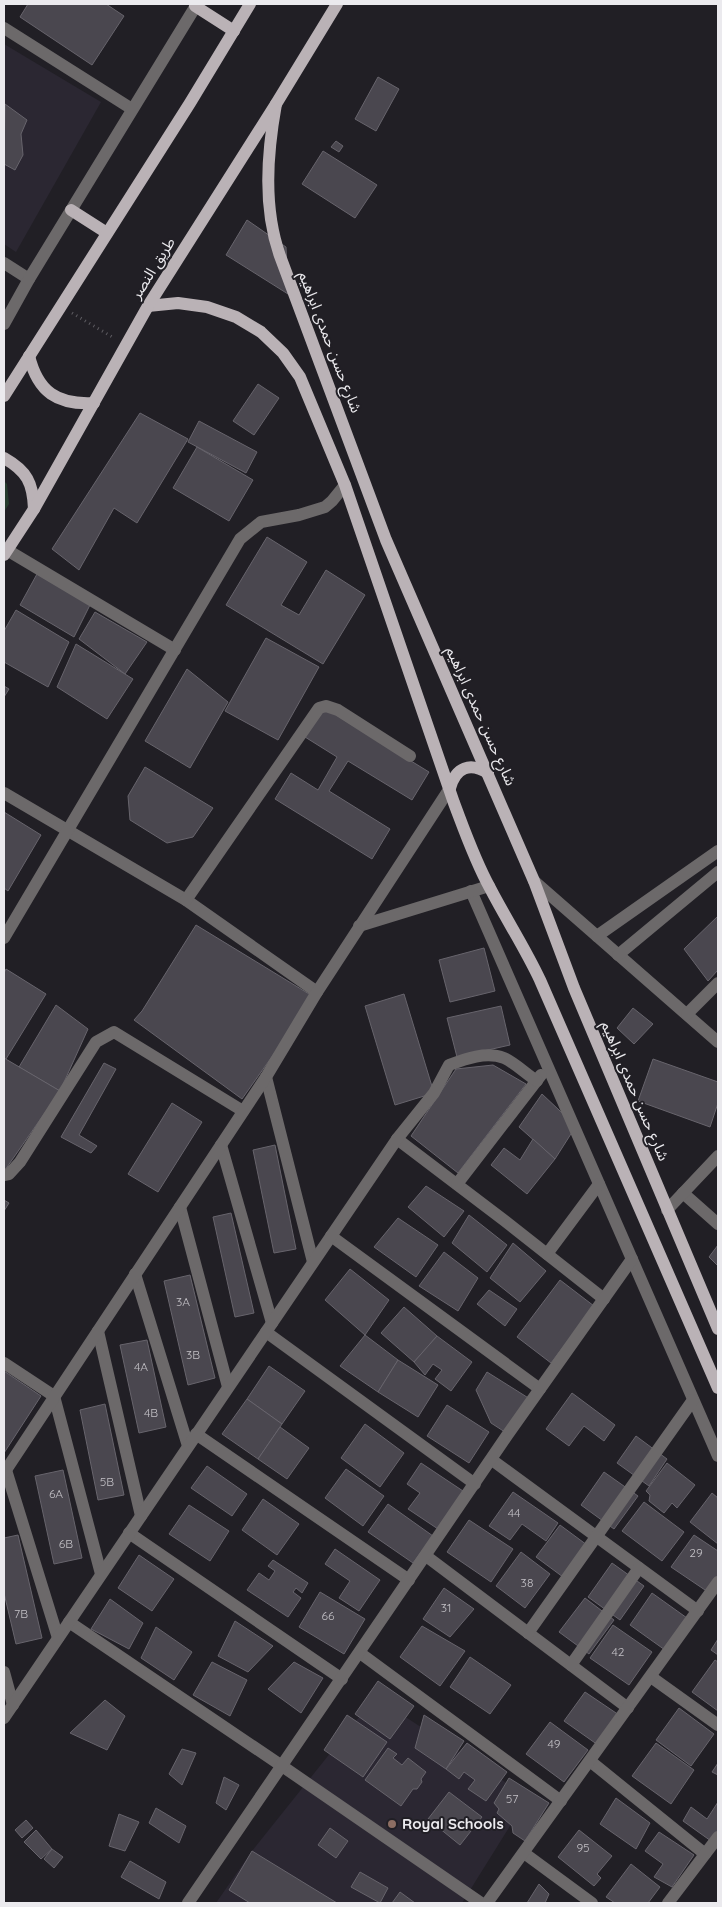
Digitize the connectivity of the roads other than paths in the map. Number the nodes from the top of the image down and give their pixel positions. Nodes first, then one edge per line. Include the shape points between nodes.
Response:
1 (250, 4) edge
2 (337, 4) edge
3 (196, 5) edge
4 (4, 28) edge
5 (234, 31) junction
6 (276, 104) junction
7 (132, 109) junction
8 (71, 210) junction
9 (108, 233) junction
10 (4, 264) edge
11 (29, 279) junction
12 (148, 306) junction
13 (4, 324) edge
14 (29, 356) junction
15 (4, 396) edge
16 (94, 403) junction
17 (4, 458) edge
18 (345, 485) junction
19 (34, 509) junction
20 (386, 540) junction
21 (366, 548) junction
22 (5, 552) edge
23 (175, 650) junction
24 (410, 756) dead end
25 (488, 773) junction
26 (450, 788) junction
27 (4, 793) edge
28 (68, 831) junction
29 (718, 851) edge
30 (718, 872) edge
31 (534, 881) junction
32 (488, 886) junction
33 (471, 891) junction
34 (186, 900) junction
35 (359, 926) junction
36 (597, 936) junction
37 (4, 938) edge
38 (618, 954) junction
39 (718, 983) edge
40 (317, 992) junction
41 (687, 1014) junction
42 (718, 1042) edge
43 (548, 1067) junction
44 (266, 1077) junction
45 (537, 1081) junction
46 (243, 1112) junction
47 (397, 1139) junction
48 (221, 1145) junction
49 (718, 1156) edge
50 (4, 1175) edge
51 (457, 1184) junction
52 (599, 1184) junction
53 (683, 1194) junction
54 (180, 1207) junction
55 (667, 1210) junction
56 (718, 1224) edge
57 (331, 1236) junction
58 (547, 1254) junction
59 (632, 1259) junction
60 (313, 1262) junction
61 (136, 1274) junction
62 (604, 1299) junction
63 (269, 1327) junction
64 (718, 1329) edge
65 (98, 1331) junction
66 (4, 1363) edge
67 (228, 1387) junction
68 (718, 1388) edge
69 (540, 1390) junction
70 (54, 1396) junction
71 (693, 1400) junction
72 (196, 1434) junction
73 (188, 1446) junction
74 (718, 1456) edge
75 (492, 1460) junction
76 (5, 1472) edge
77 (475, 1484) junction
78 (141, 1516) junction
79 (129, 1533) junction
80 (596, 1536) junction
81 (426, 1556) junction
82 (640, 1568) junction
83 (102, 1574) junction
84 (410, 1580) junction
85 (718, 1582) edge
86 (698, 1611) junction
87 (69, 1622) junction
88 (528, 1633) junction
89 (58, 1638) junction
90 (360, 1653) junction
91 (571, 1665) junction
92 (4, 1672) edge
93 (650, 1677) junction
94 (342, 1679) junction
95 (13, 1705) junction
96 (628, 1708) junction
97 (4, 1718) edge
98 (718, 1725) edge
99 (590, 1761) junction
100 (282, 1766) junction
101 (561, 1801) junction
102 (718, 1837) edge
103 (524, 1853) junction
104 (706, 1854) junction
105 (188, 1903) edge
106 (481, 1903) edge
107 (488, 1903) edge
108 (592, 1903) edge
109 (668, 1903) edge

1 - 5 main road
2 - 6 main road, طريق النصر
3 - 5 main road
3 - 7 street
4 - 7 street
5 - 9 main road
6 - 12 main road, طريق النصر
6 - 20 main road, شارع حسن حمدى ابراهيم via 268,180 274,240
7 - 8 street
8 - 9 main road
8 - 11 street
9 - 14 main road
10 - 11 street
11 - 13 street
12 - 16 main road, طريق النصر
12 - 18 main road via 208,307 236,317 261,332 283,353 300,377
14 - 15 main road
14 - 16 main road via 33,373 44,389 58,399 76,404
16 - 19 main road, طريق النصر
17 - 19 main road via 28,478
18 - 21 main road
18 - 23 street via 325,507 299,516 260,522 240,539
19 - 22 main road, طريق النصر
20 - 21 main road
20 - 25 main road, شارع حسن حمدى ابراهيم
21 - 26 main road
22 - 23 street
23 - 28 street
24 - 34 street via 338,710 326,706 319,708
25 - 26 main road via 469,767 452,778
25 - 31 main road, شارع حسن حمدى ابراهيم
26 - 32 main road
26 - 35 street
27 - 28 street
28 - 34 street
28 - 37 street
29 - 36 street
30 - 38 street
31 - 36 street
31 - 55 main road, شارع حسن حمدى ابراهيم via 574,988
32 - 33 street
32 - 68 main road via 540,980
33 - 35 street
33 - 43 street
34 - 40 street
35 - 40 street
36 - 38 street
38 - 41 street
39 - 41 street
40 - 44 street
41 - 42 street
43 - 45 street
43 - 52 street
44 - 46 street
44 - 60 street
45 - 47 street via 504,1058 482,1056 449,1065 434,1093
45 - 51 street
46 - 48 street
46 - 50 street via 114,1032 96,1042 20,1162
47 - 51 street
47 - 57 street
48 - 54 street
48 - 63 street
49 - 53 street
51 - 58 street
52 - 58 street
52 - 59 street
53 - 55 street
53 - 56 street
54 - 61 street
54 - 67 street
55 - 64 main road, شارع حسن حمدى ابراهيم
57 - 60 street
57 - 69 street
58 - 62 street
59 - 62 street
59 - 71 street
60 - 63 street
61 - 65 street
61 - 73 street
62 - 69 street
63 - 67 street
63 - 77 street
65 - 70 street
65 - 78 street
66 - 70 street
67 - 72 street
69 - 75 street
70 - 76 street
70 - 83 street
71 - 74 street
71 - 80 street
72 - 73 street
72 - 84 street
73 - 78 street
75 - 77 street
75 - 80 street
76 - 89 street
77 - 81 street
78 - 79 street
79 - 83 street
79 - 94 street
80 - 82 street
80 - 88 street
81 - 84 street
81 - 88 street
82 - 86 street
82 - 91 street
83 - 87 street
84 - 90 street
85 - 86 street
86 - 93 street
87 - 89 street
87 - 100 street
88 - 91 street
89 - 95 street
90 - 94 street
90 - 101 street
91 - 96 street
92 - 95 street
93 - 96 street
93 - 98 street
94 - 100 street
95 - 97 street
96 - 99 street
99 - 101 street
99 - 104 street
100 - 105 street
100 - 106 street
101 - 103 street
102 - 104 street
103 - 107 street
103 - 108 street
104 - 109 street

